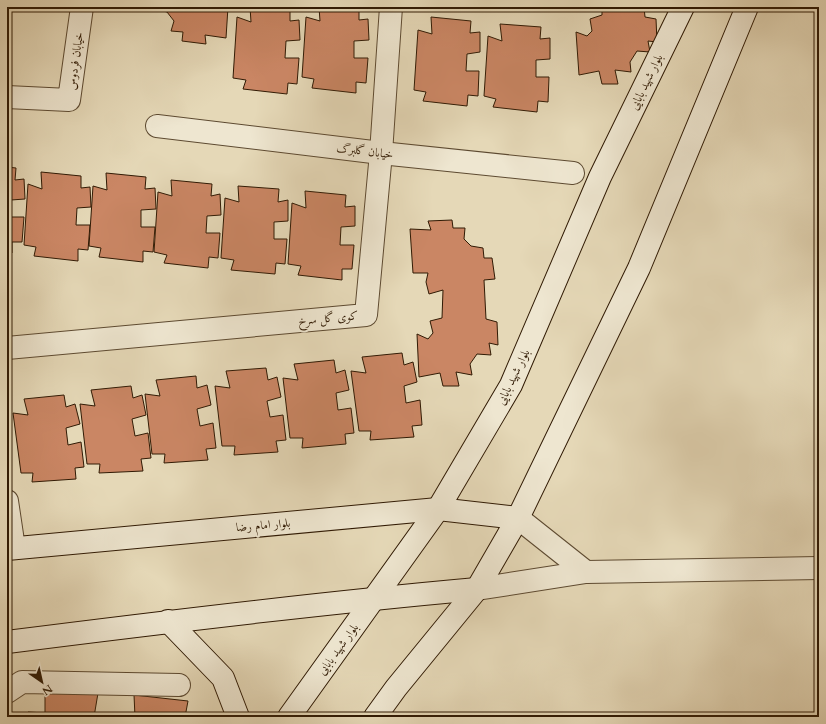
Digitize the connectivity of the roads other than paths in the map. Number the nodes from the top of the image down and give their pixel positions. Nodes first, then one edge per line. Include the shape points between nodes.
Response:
1 (82, 7) edge
2 (391, 7) edge
3 (683, 7) edge
4 (747, 7) edge
5 (7, 97) edge
6 (157, 126) dead end
7 (381, 153) junction
8 (573, 173) dead end
9 (7, 348) edge
10 (7, 501) edge
11 (438, 509) junction
12 (518, 518) junction
13 (10, 549) edge
14 (819, 568) edge
15 (586, 572) junction
16 (477, 589) junction
17 (374, 598) junction
18 (168, 621) junction
19 (7, 642) edge
20 (179, 685) dead end
21 (7, 692) edge
22 (238, 717) edge
23 (289, 717) edge
24 (375, 717) edge

1 - 5 main road, خیابان فردوس via 69,100
2 - 7 main road, کوی گل سرخ
3 - 11 main road, بلوار شهید بابایی via 600,177 511,385
4 - 12 main road via 639,268
6 - 7 main road, خیابان گلبرگ
7 - 8 main road, خیابان گلبرگ
7 - 9 main road, کوی گل سرخ via 366,315
10 - 13 main road
11 - 12 main road, بلوار امام رضا
11 - 13 main road, بلوار امام رضا
11 - 17 main road, بلوار شهید بابایی
12 - 15 main road
12 - 16 main road
14 - 15 main road
15 - 16 main road
16 - 17 main road
16 - 24 main road
17 - 18 main road
17 - 23 main road, بلوار شهید بابایی
18 - 19 main road
18 - 22 main road via 223,678
20 - 21 main road via 22,682

